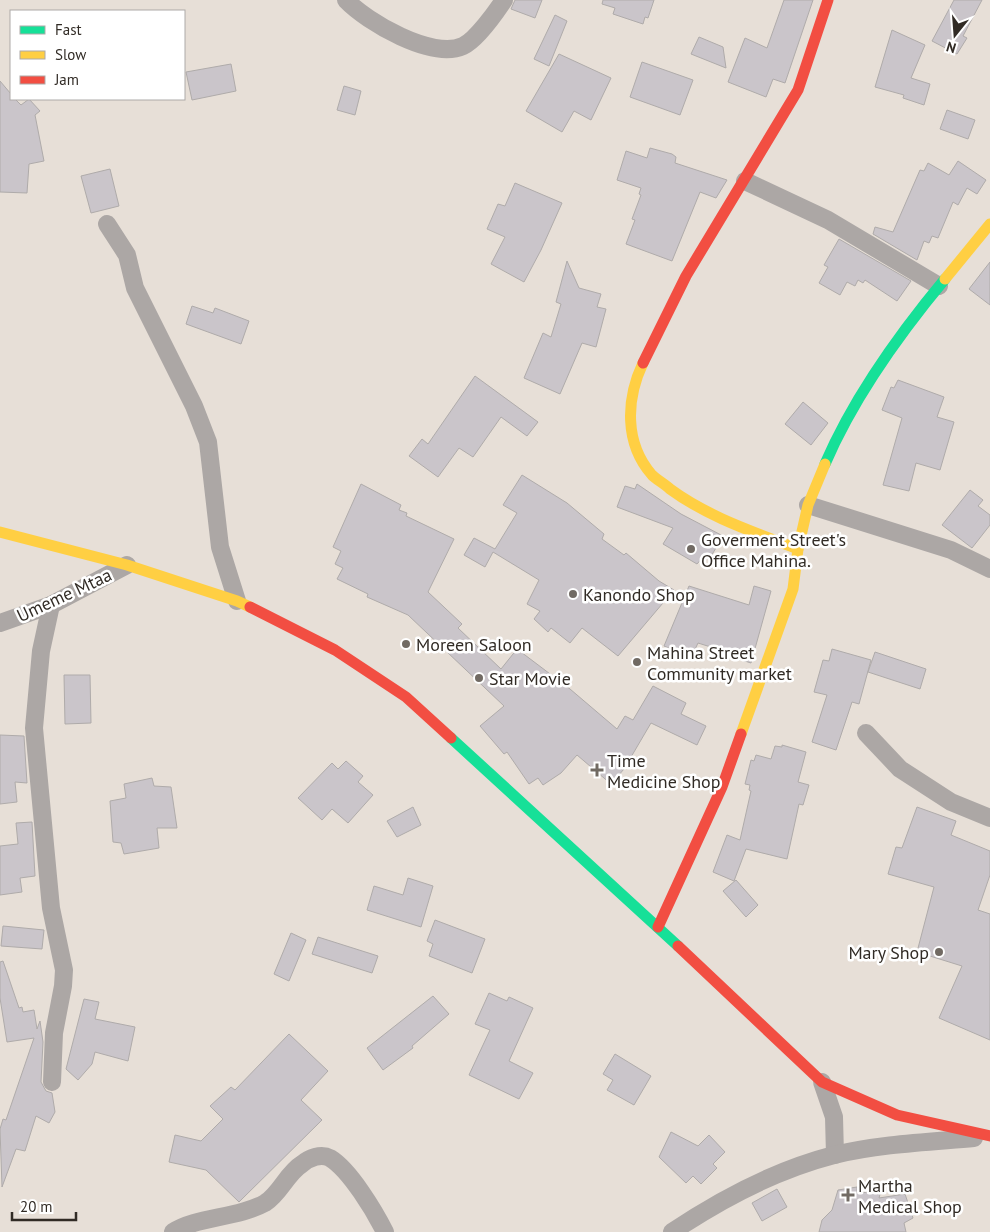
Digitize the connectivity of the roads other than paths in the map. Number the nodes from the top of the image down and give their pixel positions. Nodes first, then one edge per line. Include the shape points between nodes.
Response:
1 (346, 0) edge
2 (504, 0) edge
3 (828, 0) edge
4 (745, 181) junction
5 (107, 224) dead end
6 (990, 224) edge
7 (939, 286) junction
8 (808, 504) junction
9 (0, 532) edge
10 (798, 549) junction
11 (127, 565) junction
12 (990, 569) edge
13 (237, 601) junction
14 (51, 605) junction
15 (0, 623) edge
16 (866, 733) dead end
17 (990, 818) edge
18 (658, 927) junction
19 (52, 1082) dead end
20 (822, 1082) junction
21 (990, 1137) edge
22 (835, 1155) junction
23 (173, 1232) edge
24 (385, 1232) edge
25 (672, 1232) edge

1 - 2 street via 358,13 390,31 443,49 463,46
3 - 4 street via 798,90
4 - 7 street via 828,220
4 - 10 street via 686,276 634,382 629,418 636,447 652,475 686,501
5 - 13 street via 127,255 135,288 194,406 208,442 220,547
6 - 7 street
7 - 8 street via 907,325 837,436
8 - 10 street
8 - 12 street via 951,550
9 - 11 street
10 - 18 street via 793,589 722,787
11 - 13 street
11 - 14 street, Umeme Mtaa
13 - 18 street via 335,650 406,698
14 - 15 street, Umeme Mtaa
14 - 19 street via 41,651 34,728 51,908 64,970 54,1033
16 - 17 street via 900,769 951,802
18 - 20 street
20 - 21 street via 896,1114
20 - 22 street via 834,1118
21 - 22 street via 901,1144
22 - 25 street via 787,1169 703,1211
23 - 24 street via 238,1214 266,1202 301,1164 318,1156 330,1158 348,1177 375,1212

